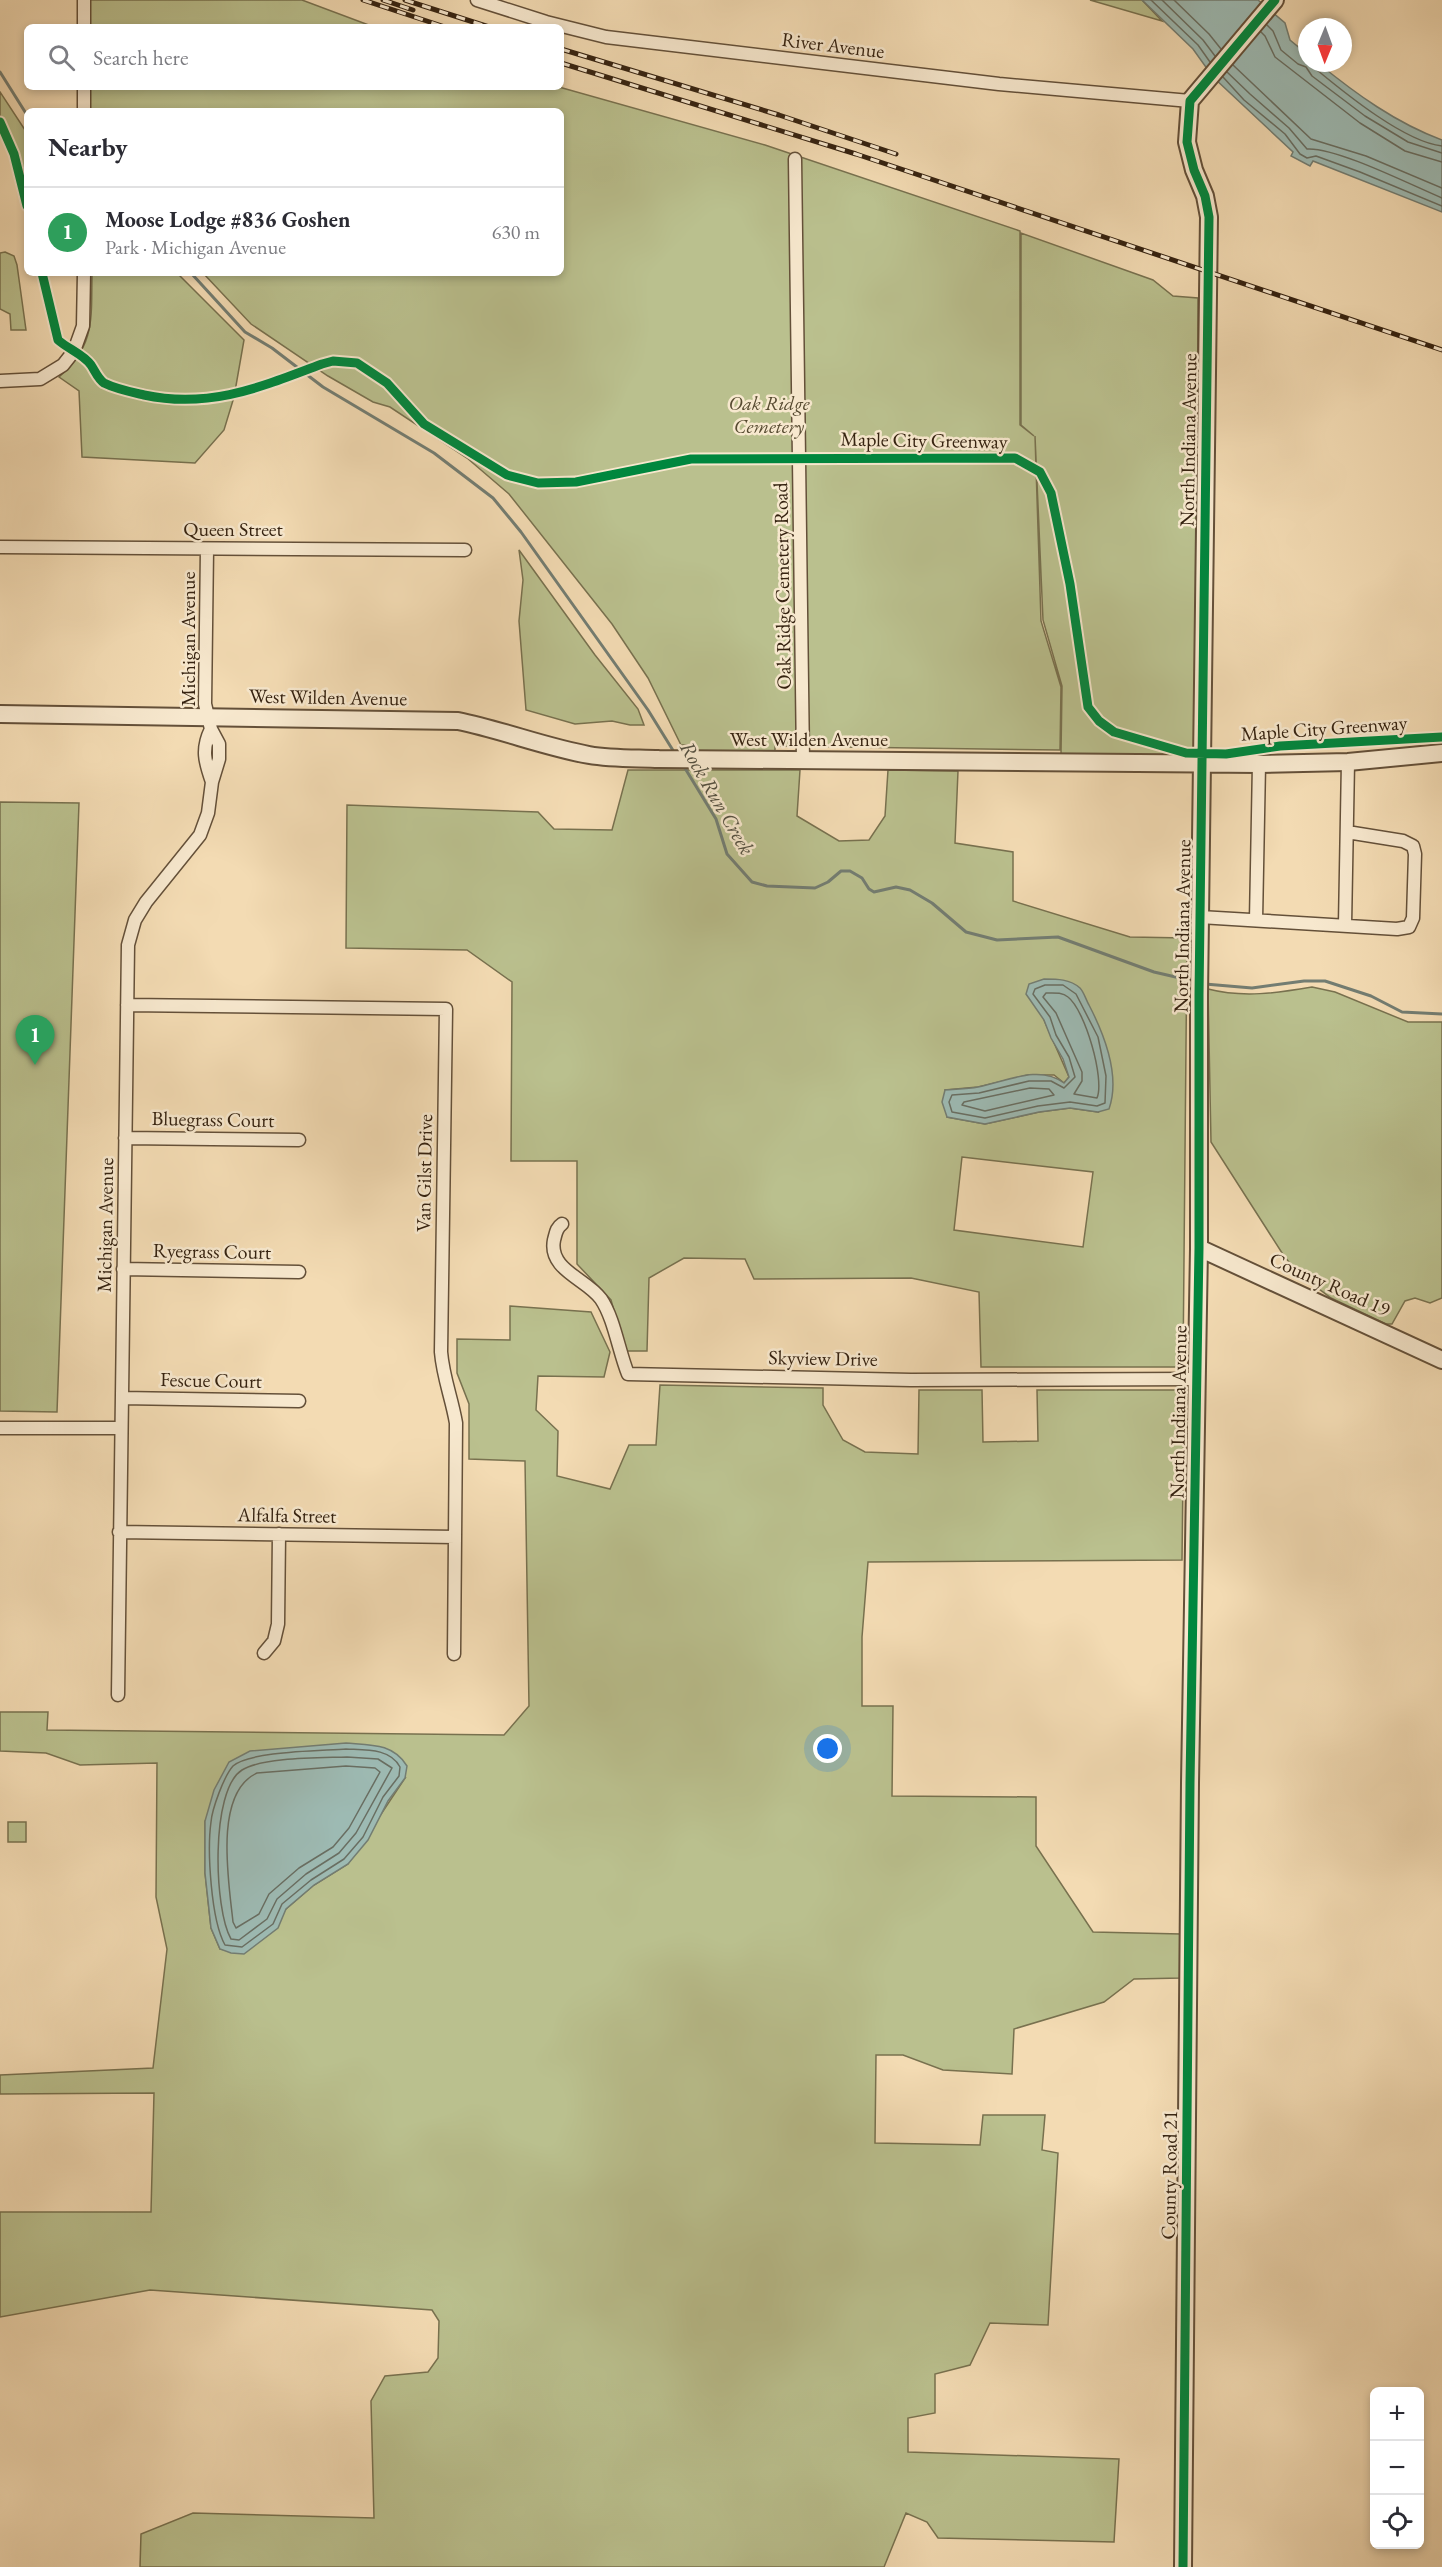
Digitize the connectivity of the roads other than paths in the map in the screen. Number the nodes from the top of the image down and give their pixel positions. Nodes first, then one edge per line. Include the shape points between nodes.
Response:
1 (84, 0) edge
2 (477, 0) edge
3 (1275, 0) edge
4 (84, 24) edge
5 (552, 24) edge
6 (564, 27) edge
7 (84, 90) edge
8 (1190, 101) junction
9 (84, 108) edge
10 (795, 159) dead end
11 (84, 276) edge
12 (0, 381) edge
13 (0, 547) edge
14 (207, 549) junction
15 (465, 550) dead end
16 (0, 714) edge
17 (209, 722) junction
18 (1442, 753) edge
19 (803, 760) junction
20 (1348, 762) junction
21 (1202, 764) junction
22 (1259, 765) junction
23 (1347, 832) junction
24 (1200, 918) junction
25 (1256, 920) junction
26 (1345, 925) junction
27 (127, 1005) junction
28 (126, 1138) junction
29 (299, 1140) dead end
30 (562, 1224) dead end
31 (1199, 1248) junction
32 (123, 1269) junction
33 (299, 1272) dead end
34 (1442, 1360) edge
35 (1196, 1379) junction
36 (122, 1398) junction
37 (298, 1401) dead end
38 (0, 1428) edge
39 (121, 1428) junction
40 (119, 1532) junction
41 (279, 1534) junction
42 (455, 1537) junction
43 (264, 1653) dead end
44 (454, 1654) dead end
45 (118, 1695) dead end
46 (1190, 1783) joint
47 (1183, 2567) edge

1 - 4 street
2 - 5 street, River Avenue
3 - 8 street
6 - 8 street, River Avenue via 606,37 999,84
7 - 9 street
8 - 21 street, North Indiana Avenue via 1188,149 1209,217
10 - 19 street, Oak Ridge Cemetery Road
11 - 12 street via 83,326 74,351 63,365 40,378
13 - 14 street, Queen Street
14 - 15 street, Queen Street
14 - 17 street, Michigan Avenue via 205,704
16 - 17 street, West Wilden Avenue
17 - 19 street, West Wilden Avenue via 458,721 591,755
17 - 27 street, Michigan Avenue via 219,744 219,759 208,813 200,835 135,920 128,945
18 - 20 street, West Wilden Avenue
19 - 21 street, West Wilden Avenue
20 - 22 street, West Wilden Avenue
20 - 23 street
21 - 22 street, West Wilden Avenue
21 - 24 street, North Indiana Avenue
22 - 25 street
23 - 26 street
23 - 26 street via 1403,841 1413,846 1415,854 1413,918 1409,927
24 - 25 street
24 - 31 street, North Indiana Avenue
25 - 26 street
27 - 28 street, Michigan Avenue
27 - 42 street, Van Gilst Drive via 446,1009 441,1352 456,1423
28 - 29 street, Bluegrass Court
28 - 32 street, Michigan Avenue
30 - 35 street, Skyview Drive via 557,1228 553,1245 555,1255 564,1269 589,1286 601,1300 628,1374 911,1380
31 - 34 street, County Road 19
31 - 35 street, North Indiana Avenue
32 - 33 street, Ryegrass Court
32 - 36 street, Michigan Avenue
35 - 46 street, North Indiana Avenue
36 - 37 street, Fescue Court
36 - 39 street, Michigan Avenue
38 - 39 street
39 - 40 street, Michigan Avenue
40 - 41 street, Alfalfa Street
40 - 45 street, Michigan Avenue
41 - 42 street, Alfalfa Street
41 - 43 street via 278,1624 274,1641
42 - 44 street, Van Gilst Drive
46 - 47 street, County Road 21

